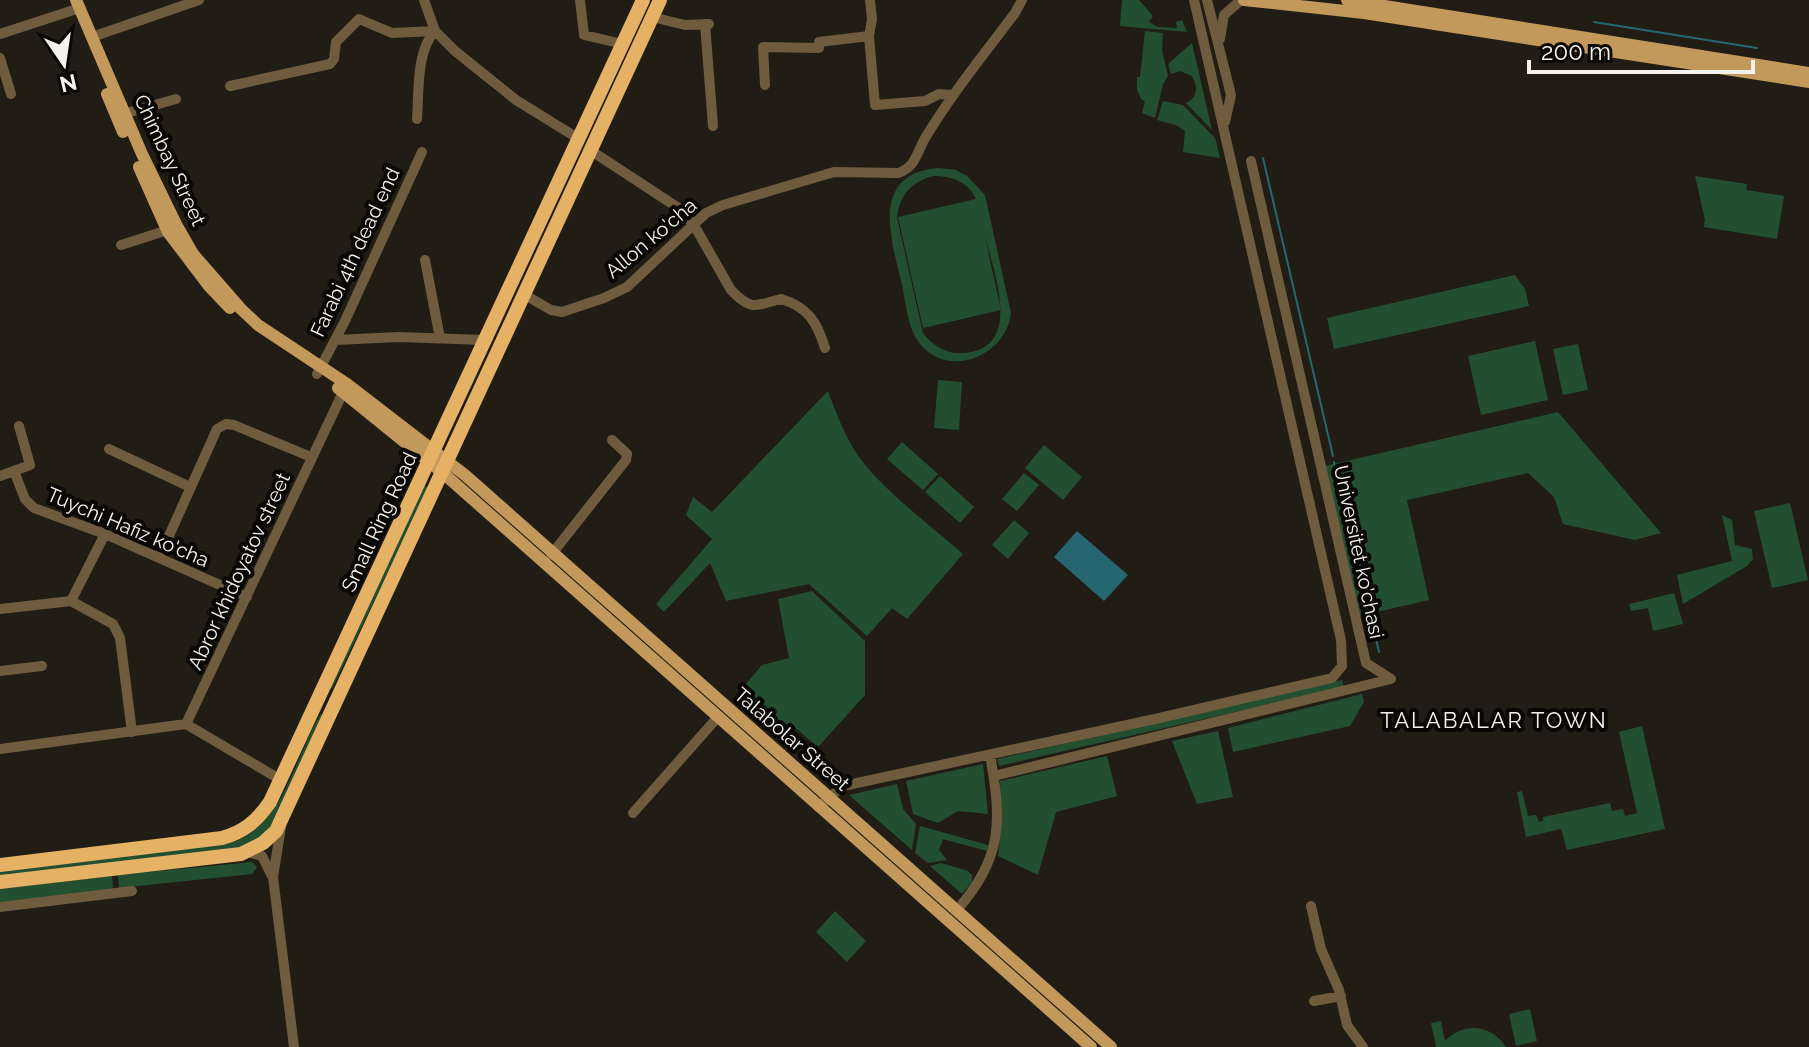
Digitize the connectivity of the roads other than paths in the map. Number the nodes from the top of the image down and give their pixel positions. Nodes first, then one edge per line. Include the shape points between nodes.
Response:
1 (199, 0) edge
2 (424, 0) edge
3 (580, 0) edge
4 (643, 0) edge
5 (660, 0) edge
6 (870, 0) edge
7 (1022, 0) edge
8 (1194, 0) edge
9 (1207, 0) edge
10 (1242, 0) edge
11 (1347, 0) edge
12 (74, 5) edge
13 (652, 17) junction
14 (435, 31) junction
15 (0, 34) edge
16 (869, 36) junction
17 (92, 37) junction
18 (1219, 41) junction
19 (623, 44) junction
20 (0, 58) edge
21 (1809, 73) edge
22 (1809, 82) edge
23 (765, 85) dead end
24 (230, 86) dead end
25 (11, 94) dead end
26 (952, 95) junction
27 (176, 99) dead end
28 (120, 115) junction
29 (417, 119) dead end
30 (1224, 125) junction
31 (713, 126) dead end
32 (585, 144) junction
33 (422, 152) dead end
34 (1251, 161) dead end
35 (694, 225) junction
36 (172, 229) junction
37 (121, 245) dead end
38 (528, 245) junction
39 (544, 251) junction
40 (425, 260) dead end
41 (525, 295) junction
42 (440, 338) junction
43 (336, 340) junction
44 (484, 340) junction
45 (825, 348) dead end
46 (319, 370) junction
47 (345, 388) junction
48 (19, 426) dead end
49 (612, 440) dead end
50 (109, 449) dead end
51 (432, 456) junction
52 (311, 457) junction
53 (445, 467) junction
54 (14, 471) junction
55 (0, 476) edge
56 (190, 487) junction
57 (105, 534) junction
58 (159, 558) junction
59 (547, 559) junction
60 (247, 597) junction
61 (71, 601) junction
62 (0, 609) edge
63 (640, 640) junction
64 (42, 666) dead end
65 (0, 671) edge
66 (317, 701) junction
67 (333, 708) junction
68 (717, 718) junction
69 (186, 724) junction
70 (132, 732) junction
71 (0, 749) edge
72 (990, 755) junction
73 (994, 776) junction
74 (281, 780) junction
75 (823, 802) junction
76 (633, 813) dead end
77 (282, 821) junction
78 (247, 852) junction
79 (0, 865) edge
80 (273, 877) junction
81 (0, 882) edge
82 (132, 891) dead end
83 (1311, 906) dead end
84 (0, 907) edge
85 (956, 911) junction
86 (1032, 986) junction
87 (1341, 996) junction
88 (1314, 1001) dead end
89 (294, 1047) edge
90 (1091, 1047) edge
91 (1111, 1047) edge
92 (1363, 1047) edge

1 - 17 street
2 - 14 street
3 - 19 street via 584,35
4 - 19 highway, Small Ring Road
5 - 13 highway, Small Ring Road
6 - 16 street
7 - 26 street
8 - 30 street, Universitet ko'chasi
9 - 18 street, Universitet ko'chasi
10 - 18 street via 1224,15
10 - 22 main road via 1364,13
11 - 21 main road
12 - 15 street
12 - 17 main road, Chimbay Street
12 - 28 main road, Chimbay Street
13 - 31 street via 708,24
13 - 32 highway, Small Ring Road
14 - 24 street via 392,33 359,19 336,42 330,64
14 - 29 street via 428,38 421,70
14 - 32 street via 516,100
16 - 23 street via 819,42 819,48 763,47
16 - 26 street via 875,105
17 - 28 main road, Chimbay Street
18 - 30 street, Universitet ko'chasi via 1231,95
19 - 32 highway, Small Ring Road
20 - 25 street
26 - 35 street, Allon ko'cha via 914,163 898,173 834,172 723,205
27 - 28 street
28 - 36 main road, Chimbay Street
30 - 72 street, Universitet ko'chasi via 1341,640 1342,666 1332,678
32 - 35 street via 677,207
32 - 38 highway, Small Ring Road
32 - 39 highway, Small Ring Road
33 - 43 street, Farabi 4th dead end
34 - 73 street, Universitet ko'chasi via 1366,663 1391,679
35 - 41 street, Allon ko'cha via 627,287 604,298 562,312
35 - 45 street via 738,298 751,306 781,299 803,308 816,322
36 - 37 street
36 - 46 main road, Chimbay Street via 250,317
38 - 39 highway
38 - 44 highway, Small Ring Road
39 - 41 highway, Small Ring Road
40 - 42 street
41 - 53 highway, Small Ring Road
42 - 43 street
42 - 44 street
43 - 46 street, Farabi 4th dead end
44 - 51 highway, Small Ring Road
46 - 47 main road, Chimbay Street
47 - 51 main road, Chimbay Street
47 - 52 street, Abror khidoyatov street
48 - 54 street via 30,465
49 - 59 street via 627,454 626,460
50 - 56 street
51 - 53 main road, Talabolar Street
51 - 66 highway, Small Ring Road
52 - 56 street via 226,424 217,429
52 - 60 street, Abror khidoyatov street
53 - 59 main road, Talabolar Street
53 - 67 highway, Small Ring Road
54 - 55 street
54 - 57 street, Tuychi Hafiz ko'cha via 34,508
56 - 58 street
57 - 58 street, Tuychi Hafiz ko'cha
57 - 61 street
58 - 60 street, Tuychi Hafiz ko'cha
59 - 63 main road, Talabolar Street
60 - 69 street, Abror khidoyatov street
61 - 62 street
61 - 70 street via 113,624 120,638
63 - 68 main road, Talabolar Street
63 - 75 main road, Talabolar Street
64 - 65 street
66 - 67 highway
66 - 74 highway, Small Ring Road
67 - 77 highway, Small Ring Road
68 - 75 main road, Talabolar Street
68 - 76 street
69 - 70 street
69 - 74 street
70 - 71 street
72 - 73 street
72 - 75 street, Universitet ko'chasi via 843,786
73 - 85 street via 995,848
74 - 79 highway, Small Ring Road via 259,818 228,836
75 - 85 main road, Talabolar Street
75 - 86 main road, Talabolar Street
77 - 78 highway via 267,841
77 - 80 street
78 - 80 street via 262,856
78 - 81 highway
80 - 89 street
82 - 84 street
83 - 87 street via 1321,949
85 - 86 main road, Talabolar Street
86 - 90 main road, Talabolar Street
86 - 91 main road, Talabolar Street
87 - 88 street
87 - 92 street via 1349,1029

